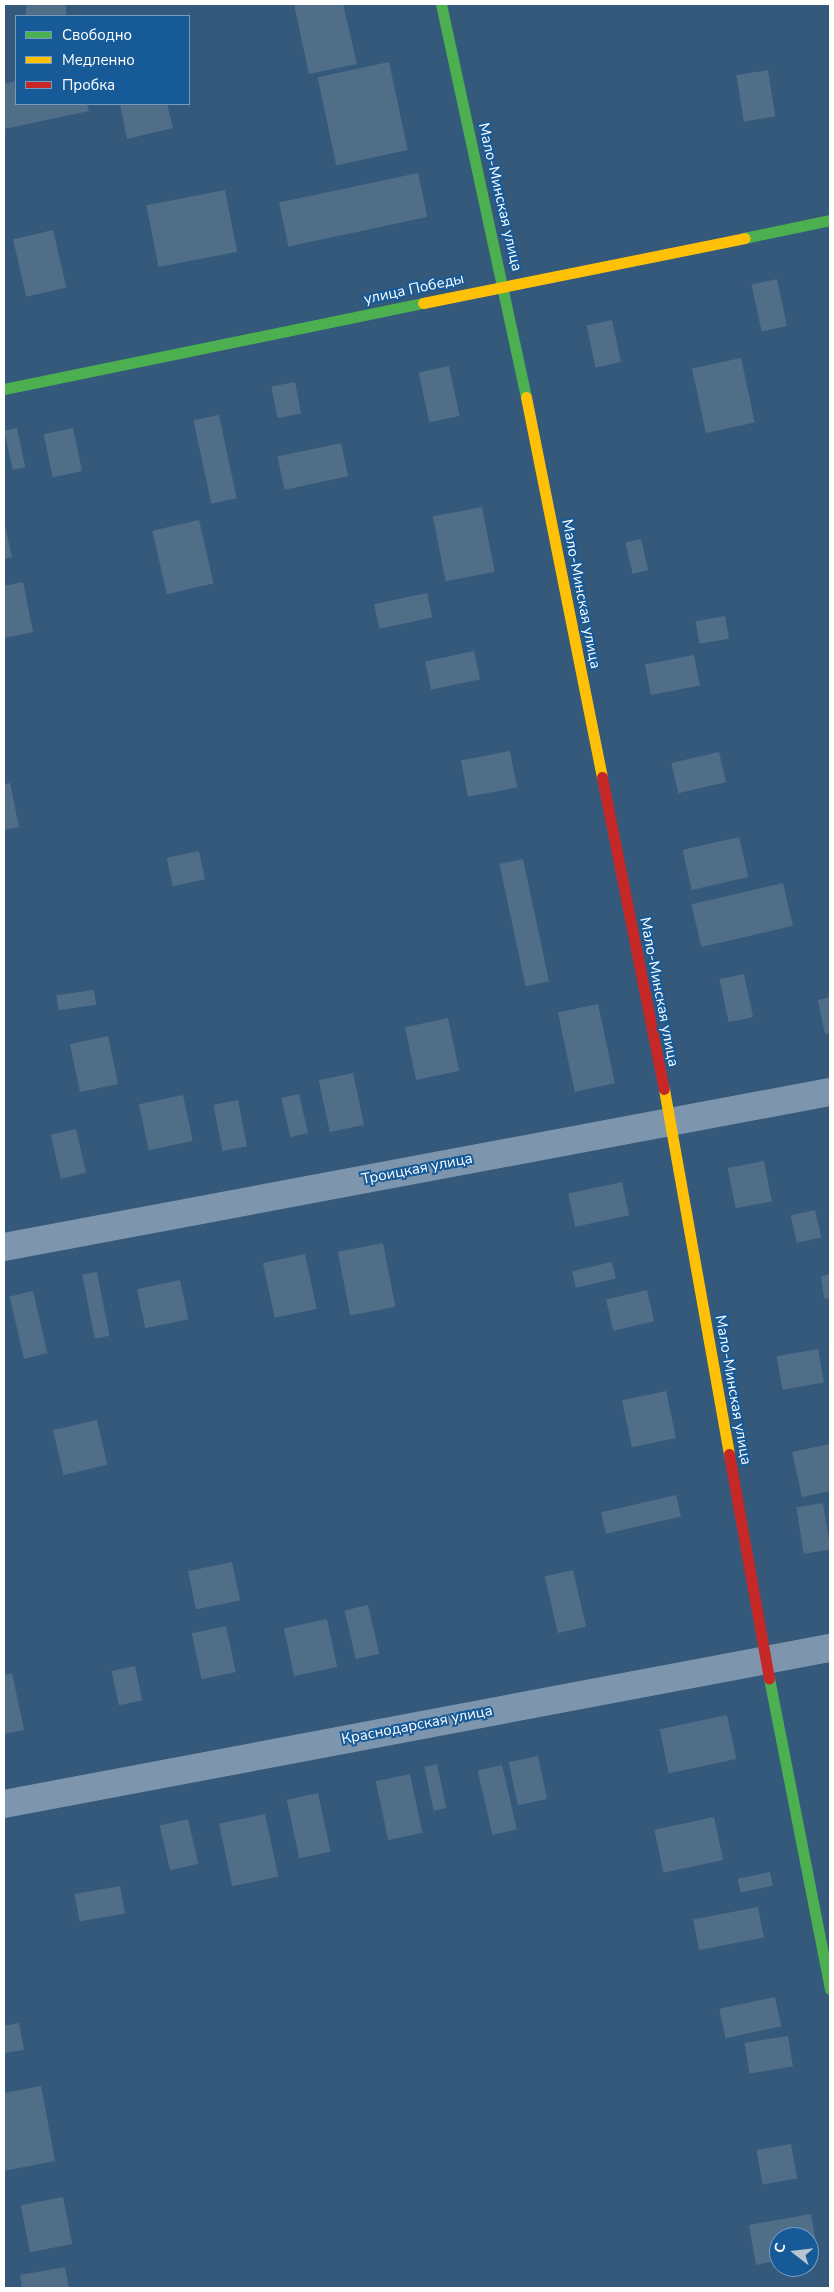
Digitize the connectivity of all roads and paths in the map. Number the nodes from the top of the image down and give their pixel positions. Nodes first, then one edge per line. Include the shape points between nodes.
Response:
1 (441, 4) edge
2 (830, 220) edge
3 (504, 286) junction
4 (4, 390) edge
5 (830, 1092) edge
6 (670, 1121) junction
7 (4, 1248) edge
8 (830, 1648) edge
9 (765, 1659) junction
10 (4, 1804) edge
11 (830, 1989) edge

1 - 3 street, Мало-Минская улица
2 - 3 street, улица Победы
3 - 4 street, улица Победы
3 - 6 street, Мало-Минская улица
5 - 6 street, Троицкая улица
6 - 7 street, Троицкая улица
6 - 9 street, Мало-Минская улица
8 - 9 street, Краснодарская улица
9 - 10 street, Краснодарская улица
9 - 11 street, Мало-Минская улица

